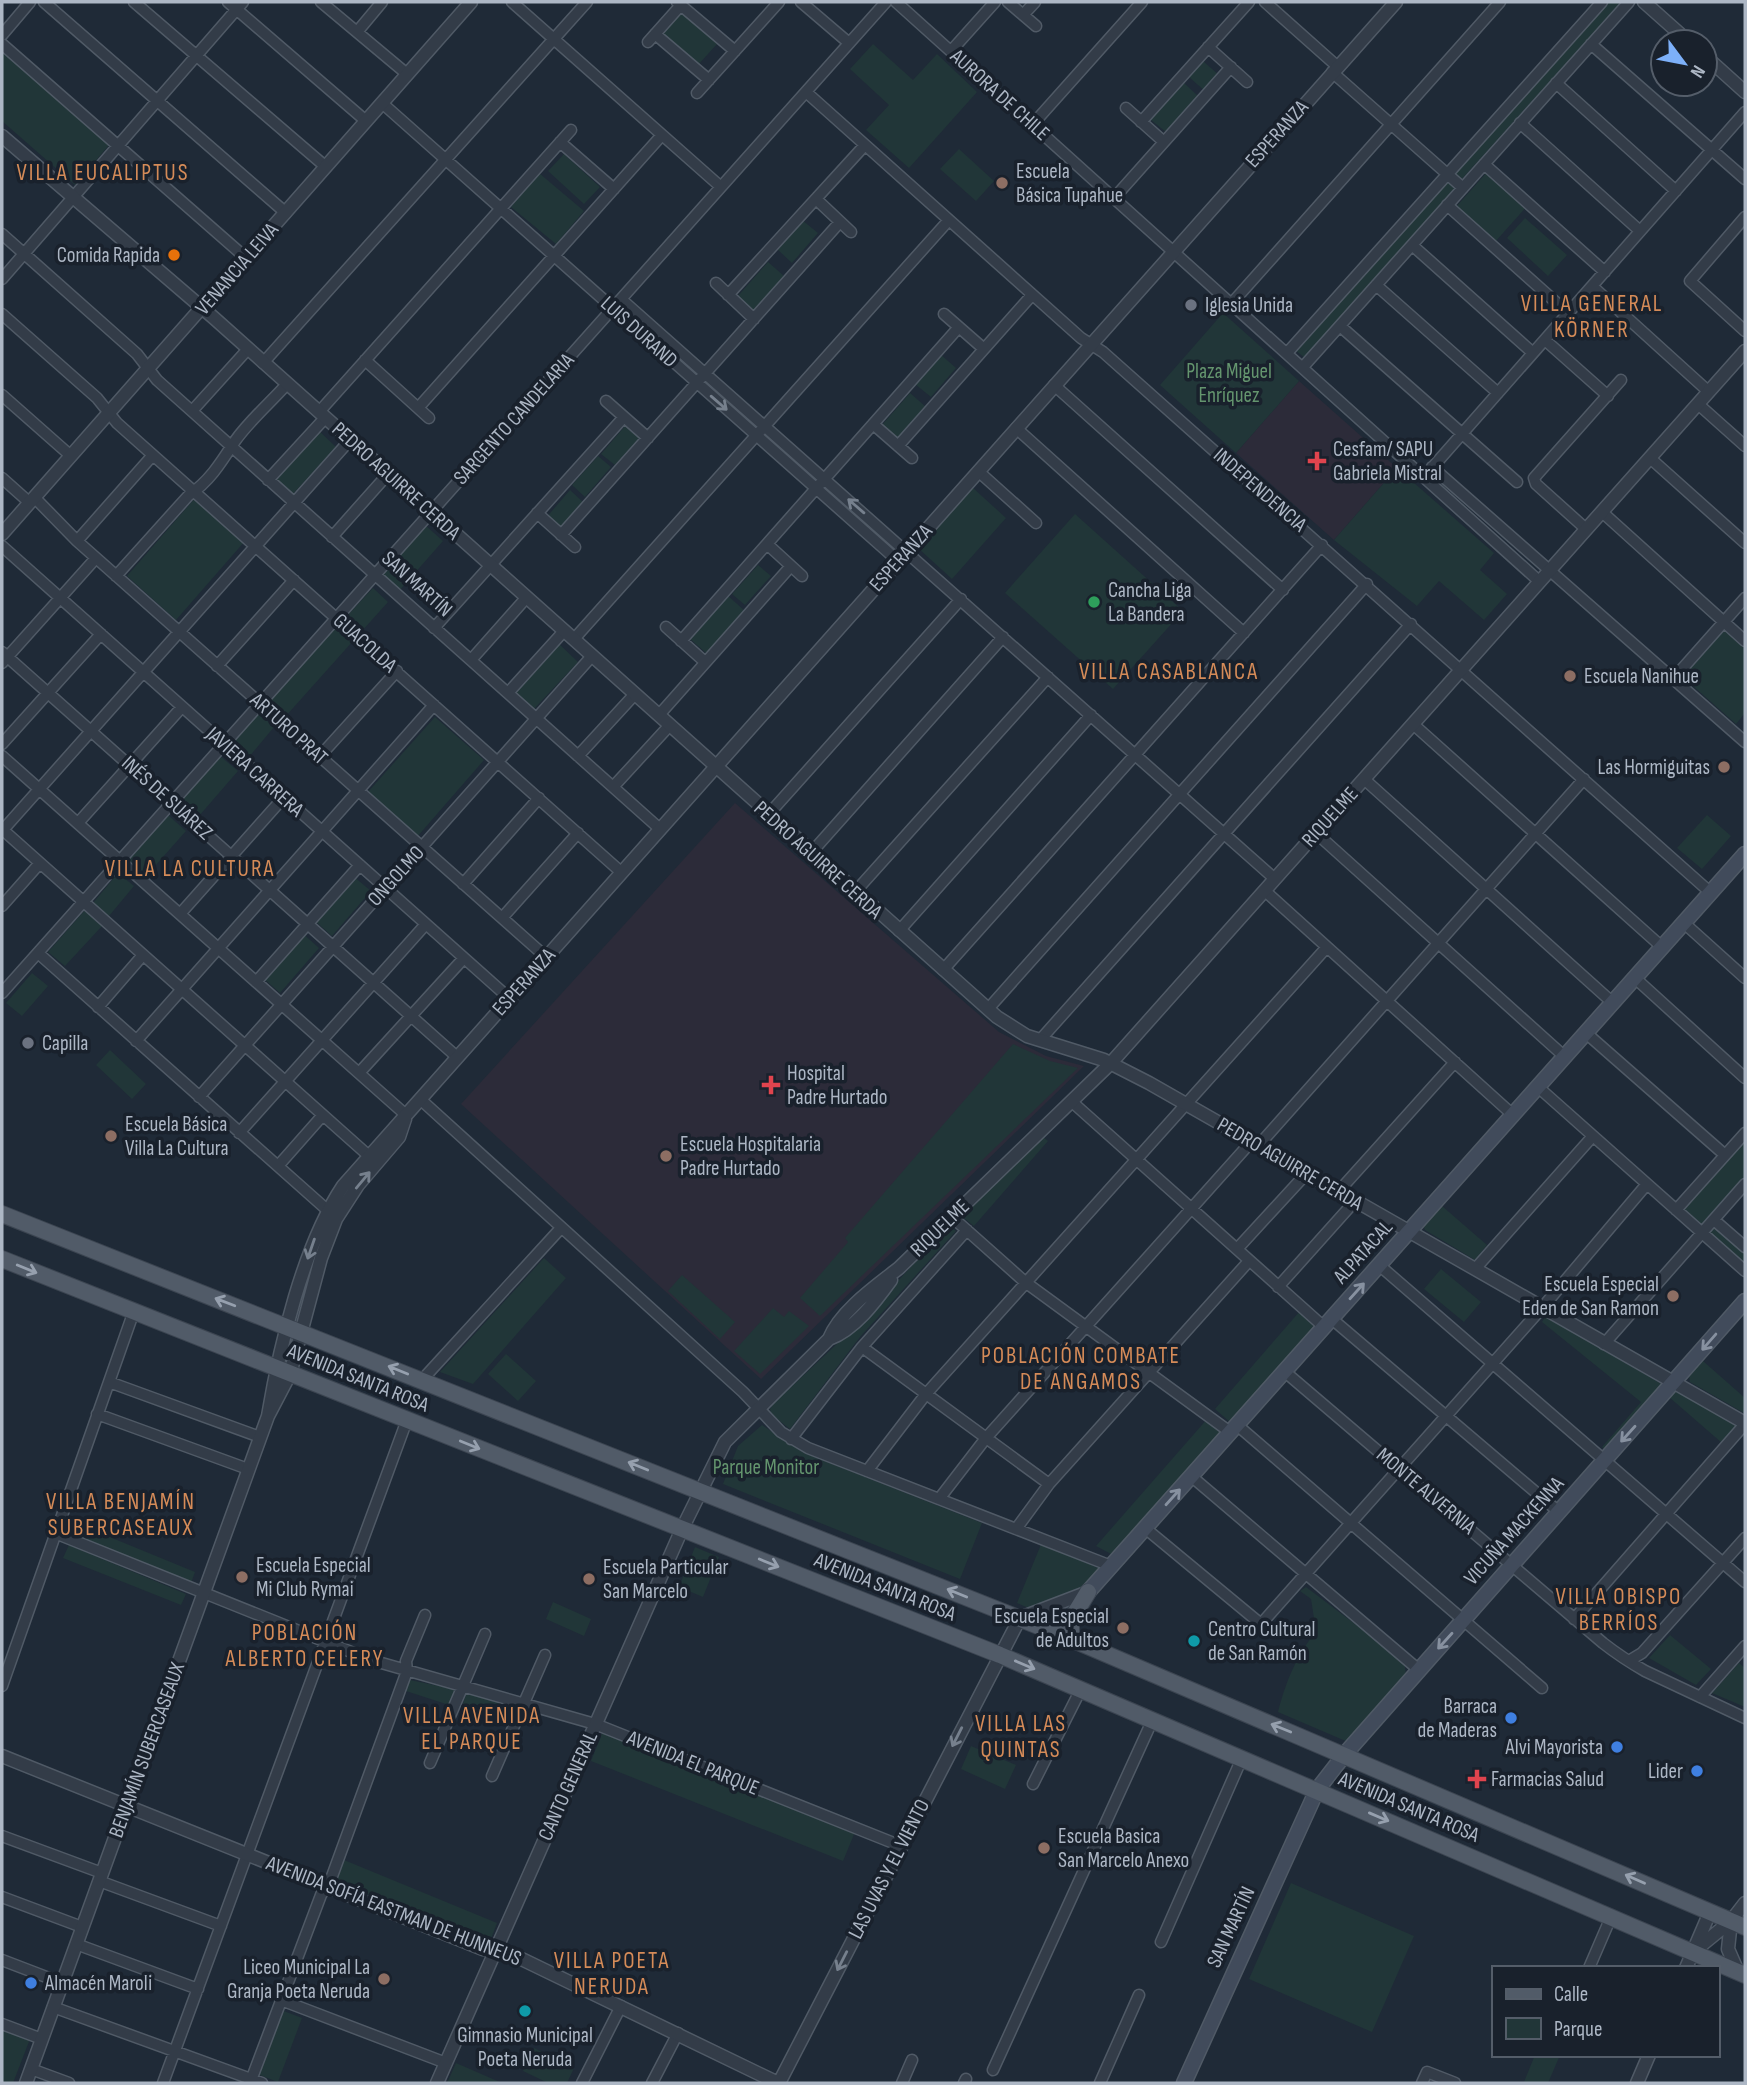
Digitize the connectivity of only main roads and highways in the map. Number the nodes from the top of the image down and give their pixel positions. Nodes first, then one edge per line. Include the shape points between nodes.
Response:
1 (1745, 854) edge
2 (2, 1214) edge
3 (2, 1259) edge
4 (1745, 1301) edge
5 (1088, 1592) joint
6 (1071, 1639) junction
7 (1345, 1754) junction
8 (1317, 1790) junction
9 (1738, 1924) edge
10 (1690, 1960) edge
11 (1714, 1966) edge
12 (1719, 1967) edge
13 (1742, 1973) edge
14 (1184, 2083) edge

5 -> 1 main road, ALPATACAL
6 -> 2 main road, AVENIDA SANTA ROSA
3 -> 8 main road, AVENIDA SANTA ROSA via 1000,1655
4 -> 7 main road, VICUÑA MACKENNA
5 - 6 main road via 1070,1620
7 -> 6 main road, AVENIDA SANTA ROSA
7 - 8 main road, VICUÑA MACKENNA
9 -> 7 main road, AVENIDA SANTA ROSA
8 -> 10 main road, AVENIDA SANTA ROSA via 1611,1917
8 - 14 main road, SAN MARTÍN
10 - 11 main road, AVENIDA SANTA ROSA
12 - 13 main road, AVENIDA SANTA ROSA

